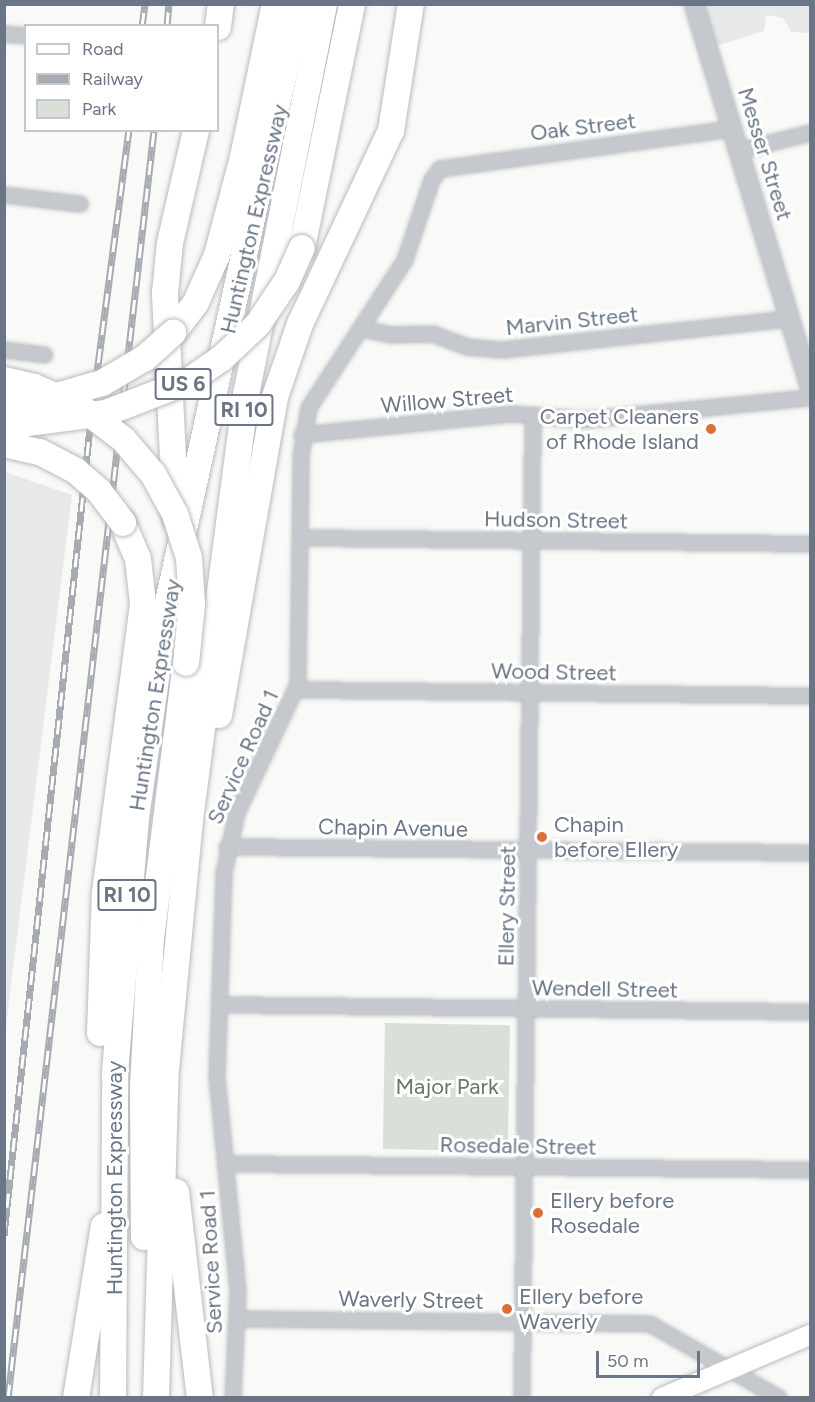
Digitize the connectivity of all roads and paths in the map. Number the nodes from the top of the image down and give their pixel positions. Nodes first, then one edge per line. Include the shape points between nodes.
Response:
1 (221, 4) edge
2 (275, 4) edge
3 (299, 4) edge
4 (324, 4) edge
5 (352, 4) edge
6 (368, 4) edge
7 (411, 4) edge
8 (694, 4) edge
9 (218, 24) edge
10 (4, 34) edge
11 (24, 36) edge
12 (335, 90) junction
13 (732, 129) junction
14 (196, 132) edge
15 (810, 133) edge
16 (739, 151) junction
17 (440, 169) joint
18 (4, 195) edge
19 (80, 204) dead end
20 (790, 319) junction
21 (361, 328) junction
22 (4, 350) edge
23 (45, 355) dead end
24 (809, 375) edge
25 (4, 380) edge
26 (810, 398) edge
27 (4, 400) edge
28 (533, 415) junction
29 (4, 426) edge
30 (302, 435) junction
31 (4, 444) edge
32 (300, 538) junction
33 (532, 541) junction
34 (810, 544) edge
35 (176, 567) junction
36 (297, 690) junction
37 (530, 692) junction
38 (810, 696) edge
39 (190, 820) junction
40 (227, 847) junction
41 (528, 850) junction
42 (810, 853) edge
43 (220, 1005) junction
44 (526, 1008) junction
45 (810, 1012) edge
46 (167, 1044) junction
47 (114, 1150) junction
48 (226, 1164) junction
49 (525, 1167) junction
50 (810, 1170) edge
51 (114, 1176) junction
52 (238, 1319) junction
53 (523, 1322) junction
54 (810, 1335) edge
55 (730, 1369) junction
56 (156, 1396) edge
57 (76, 1398) edge
58 (113, 1398) edge
59 (200, 1398) edge
60 (233, 1398) edge
61 (522, 1398) edge
62 (662, 1398) edge
63 (779, 1398) edge

1 - 9 highway
2 - 27 highway, US 6, bridge via 246,148 217,255 196,302 173,333 145,358 102,383 60,396
3 - 35 highway, Huntington Expressway / RI 10
4 - 39 highway, Huntington Expressway / RI 10 via 246,395
5 - 12 highway, US 6
6 - 12 highway
7 - 39 highway via 389,136 303,317 275,397 222,704
8 - 13 street, Messer Street
10 - 11 street
12 - 29 highway, US 6, bridge via 302,248 284,286 258,324 200,374 154,397 112,411
13 - 16 street, Messer Street
13 - 17 street, Oak Street
14 - 35 highway via 170,243 165,293 175,446
15 - 16 street
16 - 20 street, Messer Street
17 - 21 street, Service Road 1 via 432,180 411,249
18 - 19 street
20 - 21 street, Marvin Street via 496,350 467,347 433,334 392,335
20 - 24 street, Messer Street
21 - 30 street, Service Road 1 via 314,398
22 - 23 street
25 - 56 highway, bridge via 47,391 82,408 123,438 153,474 175,514 189,558 192,604 155,904 143,1074 146,1327
26 - 28 street, Willow Street via 584,420
28 - 30 street, Willow Street
28 - 33 street, Ellery Street
30 - 32 street, Service Road 1
31 - 47 highway, bridge via 40,452 76,471 99,490 123,523 138,559 143,603 103,922 99,1076
32 - 33 street, Hudson Street
32 - 36 street, Service Road 1
33 - 34 street, Hudson Street
33 - 37 street, Ellery Street
35 - 47 highway, Huntington Expressway / RI 10 via 161,641 127,894
36 - 37 street, Wood Street
36 - 40 street, Service Road 1 via 241,805
37 - 38 street, Wood Street
37 - 41 street, Ellery Street
39 - 46 highway, Huntington Expressway / RI 10
40 - 41 street, Chapin Avenue
40 - 43 street, Service Road 1
41 - 42 street, Chapin Avenue
41 - 44 street, Ellery Street
43 - 44 street, Wendell Street
43 - 48 street, Service Road 1 via 217,1076
44 - 45 street, Wendell Street
44 - 49 street, Ellery Street
46 - 56 highway, Huntington Expressway / RI 10
46 - 59 highway via 180,1251
47 - 51 highway, Huntington Expressway / RI 10
48 - 49 street, Rosedale Street
48 - 52 street, Service Road 1
49 - 50 street, Rosedale Street
49 - 53 street, Ellery Street
51 - 57 highway
51 - 58 highway, Huntington Expressway / RI 10
52 - 53 street, Waverly Street
52 - 60 street, Service Road 1
53 - 55 street, Waverly Street via 650,1324
53 - 61 street, Ellery Street
54 - 55 main road
55 - 62 main road
55 - 63 street, Waverly Street

